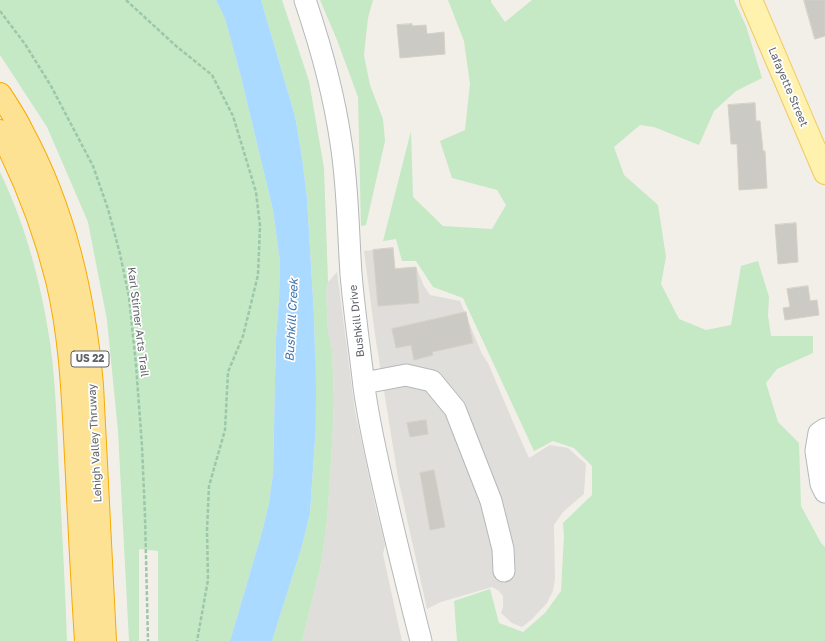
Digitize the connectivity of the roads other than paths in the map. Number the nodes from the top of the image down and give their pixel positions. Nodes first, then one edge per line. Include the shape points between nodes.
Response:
1 (306, 0) edge
2 (751, 0) edge
3 (0, 94) edge
4 (0, 131) edge
5 (825, 173) edge
6 (364, 383) junction
7 (825, 429) edge
8 (825, 492) edge
9 (504, 570) dead end
10 (86, 641) edge
11 (105, 641) edge
12 (421, 641) edge

1 - 6 street, Bushkill Drive via 326,67 341,143
2 - 5 main road, Lafayette Street
3 - 11 highway, Lehigh Valley Thruway / US 22 via 22,130 58,211 80,298 92,385
4 - 10 highway, Lehigh Valley Thruway / US 22 via 42,226 63,312 74,411
6 - 9 street via 406,375 432,381 455,409 491,501 503,549
6 - 12 street, Bushkill Drive via 384,491
7 - 8 street via 819,433 816,451 821,484

